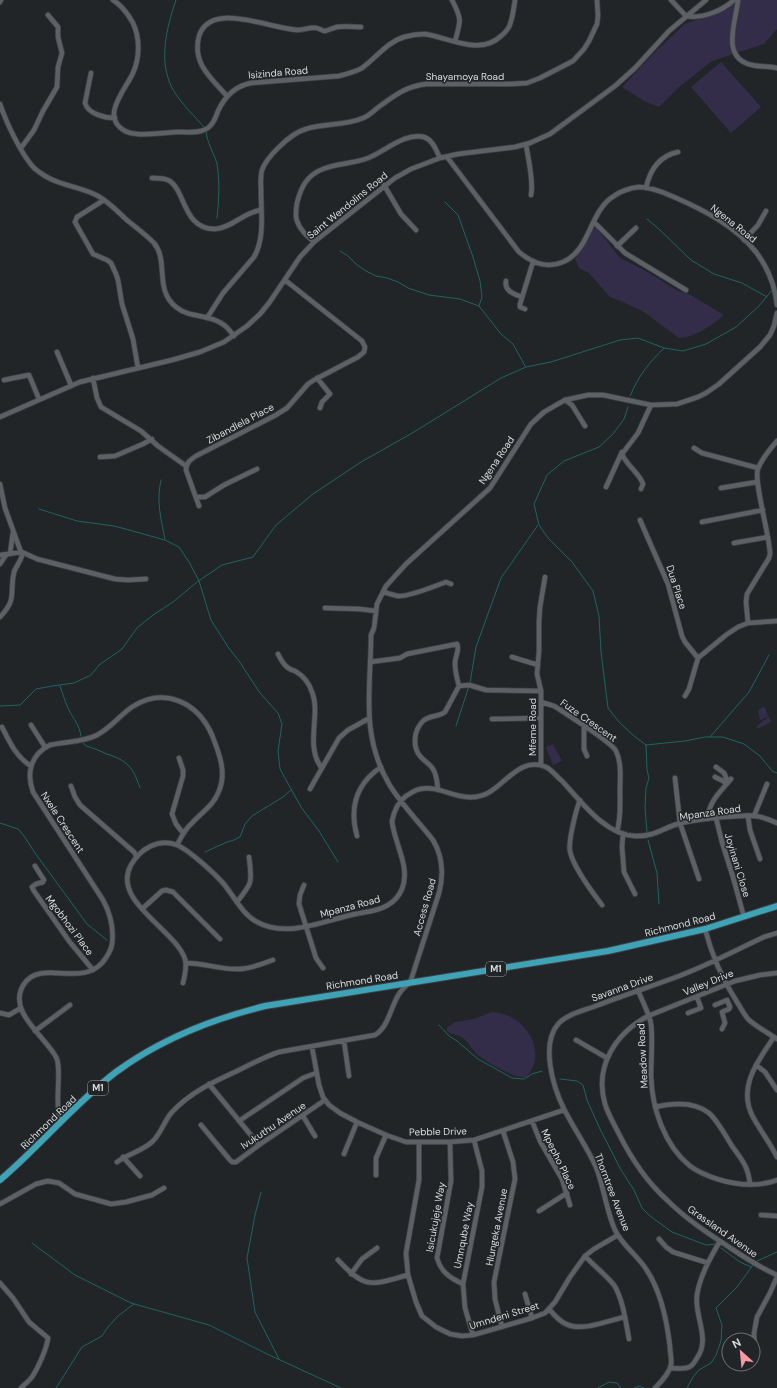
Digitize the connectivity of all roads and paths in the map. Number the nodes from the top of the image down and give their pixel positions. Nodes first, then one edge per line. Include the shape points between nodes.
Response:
1 (113, 0) edge
2 (452, 0) edge
3 (515, 0) edge
4 (597, 0) edge
5 (671, 0) edge
6 (706, 0) edge
7 (734, 0) edge
8 (738, 0) edge
9 (236, 13) dead end
10 (219, 14) dead end
11 (48, 15) dead end
12 (686, 16) junction
13 (361, 27) dead end
14 (455, 41) junction
15 (777, 68) edge
16 (91, 73) dead end
17 (227, 96) junction
18 (0, 104) edge
19 (115, 118) junction
20 (526, 144) junction
21 (21, 148) junction
22 (678, 152) dead end
23 (447, 157) junction
24 (440, 158) junction
25 (152, 178) dead end
26 (384, 185) junction
27 (646, 188) junction
28 (531, 195) dead end
29 (104, 200) junction
30 (261, 210) junction
31 (766, 211) dead end
32 (594, 222) junction
33 (636, 228) dead end
34 (416, 230) dead end
35 (744, 240) junction
36 (314, 242) junction
37 (617, 246) junction
38 (533, 262) junction
39 (285, 280) junction
40 (506, 281) dead end
41 (686, 290) dead end
42 (522, 297) junction
43 (777, 305) edge
44 (525, 310) dead end
45 (777, 313) edge
46 (777, 316) edge
47 (207, 318) junction
48 (234, 336) junction
49 (57, 352) dead end
50 (138, 368) junction
51 (93, 378) junction
52 (317, 378) junction
53 (4, 380) dead end
54 (71, 385) junction
55 (39, 399) junction
56 (565, 400) junction
57 (651, 405) junction
58 (320, 408) dead end
59 (0, 417) edge
60 (585, 426) dead end
61 (152, 440) junction
62 (777, 441) edge
63 (694, 448) dead end
64 (624, 451) junction
65 (100, 456) dead end
66 (186, 466) junction
67 (758, 468) junction
68 (257, 469) dead end
69 (757, 482) junction
70 (0, 484) edge
71 (606, 487) dead end
72 (721, 488) dead end
73 (642, 489) dead end
74 (197, 498) junction
75 (199, 506) dead end
76 (763, 510) junction
77 (640, 520) dead end
78 (702, 522) dead end
79 (13, 532) junction
80 (768, 537) junction
81 (734, 543) dead end
82 (22, 552) junction
83 (4, 555) edge
84 (0, 564) edge
85 (545, 577) dead end
86 (146, 579) dead end
87 (451, 584) dead end
88 (382, 592) junction
89 (325, 608) dead end
90 (376, 611) junction
91 (0, 617) edge
92 (777, 620) edge
93 (748, 623) junction
94 (278, 654) dead end
95 (512, 657) dead end
96 (698, 658) junction
97 (370, 662) junction
98 (538, 665) junction
99 (459, 686) junction
100 (541, 691) junction
101 (685, 696) dead end
102 (541, 702) junction
103 (541, 718) junction
104 (368, 719) junction
105 (492, 719) dead end
106 (31, 724) dead end
107 (2, 727) dead end
108 (584, 727) junction
109 (45, 747) junction
110 (587, 756) dead end
111 (179, 758) dead end
112 (540, 765) junction
113 (30, 766) junction
114 (321, 767) junction
115 (381, 767) junction
116 (716, 767) dead end
117 (715, 777) dead end
118 (676, 778) dead end
119 (729, 782) junction
120 (767, 784) dead end
121 (71, 786) dead end
122 (310, 789) dead end
123 (438, 790) junction
124 (401, 800) junction
125 (580, 800) junction
126 (751, 816) junction
127 (716, 818) junction
128 (708, 819) junction
129 (680, 823) junction
130 (777, 823) edge
131 (617, 831) junction
132 (183, 833) junction
133 (623, 834) junction
134 (357, 836) dead end
135 (177, 845) junction
136 (137, 857) junction
137 (249, 857) dead end
138 (760, 859) dead end
139 (35, 866) dead end
140 (699, 879) dead end
141 (304, 885) dead end
142 (635, 894) dead end
143 (237, 902) junction
144 (602, 905) dead end
145 (777, 906) edge
146 (142, 909) junction
147 (744, 917) junction
148 (307, 927) junction
149 (705, 929) junction
150 (777, 933) edge
151 (220, 939) dead end
152 (273, 960) dead end
153 (714, 960) junction
154 (186, 963) junction
155 (323, 968) dead end
156 (92, 970) junction
157 (777, 973) edge
158 (183, 983) dead end
159 (410, 983) junction
160 (726, 985) junction
161 (638, 990) junction
162 (696, 997) junction
163 (715, 1004) dead end
164 (70, 1005) dead end
165 (21, 1008) junction
166 (0, 1013) edge
167 (688, 1013) dead end
168 (648, 1016) junction
169 (722, 1028) dead end
170 (35, 1031) junction
171 (775, 1038) edge
172 (576, 1040) dead end
173 (344, 1041) junction
174 (312, 1047) junction
175 (607, 1058) junction
176 (756, 1064) junction
177 (316, 1073) junction
178 (349, 1076) dead end
179 (209, 1084) junction
180 (777, 1090) edge
181 (325, 1100) junction
182 (655, 1107) junction
183 (564, 1110) junction
184 (303, 1116) junction
185 (239, 1121) junction
186 (532, 1121) junction
187 (357, 1122) junction
188 (60, 1124) junction
189 (201, 1125) dead end
190 (503, 1131) junction
191 (386, 1135) junction
192 (315, 1136) dead end
193 (474, 1140) junction
194 (450, 1142) junction
195 (419, 1143) junction
196 (259, 1145) junction
197 (344, 1154) dead end
198 (123, 1157) junction
199 (777, 1157) edge
200 (117, 1162) dead end
201 (376, 1175) dead end
202 (140, 1176) dead end
203 (0, 1180) edge
204 (777, 1180) edge
205 (750, 1184) junction
206 (164, 1188) dead end
207 (567, 1193) junction
208 (0, 1204) edge
209 (570, 1205) dead end
210 (539, 1211) dead end
211 (761, 1215) dead end
212 (777, 1216) edge
213 (618, 1235) junction
214 (659, 1239) dead end
215 (720, 1241) junction
216 (377, 1248) dead end
217 (586, 1256) junction
218 (338, 1260) dead end
219 (708, 1263) junction
220 (352, 1274) junction
221 (408, 1275) junction
222 (777, 1276) edge
223 (0, 1283) edge
224 (463, 1284) junction
225 (525, 1294) dead end
226 (550, 1309) junction
227 (532, 1318) junction
228 (624, 1318) junction
229 (502, 1326) junction
230 (754, 1332) edge
231 (473, 1335) junction
232 (629, 1339) dead end
233 (670, 1368) junction
234 (21, 1388) edge
235 (655, 1388) edge

1 - 19 street via 126,12 136,29 139,49 133,73 115,107
2 - 14 street via 460,18
3 - 14 street, Isizinda Road via 508,28 498,39 475,46
4 - 30 street, Shayamoya Road via 598,16 590,41 572,61 540,78 518,84 412,86 397,93 361,119 305,129 294,134 266,161 261,176
5 - 12 street
6 - 12 street, Saint Wendolins Road
7 - 12 street via 724,8 703,16
8 - 15 street via 732,42 734,54 750,65
9 - 13 street via 300,30 316,28 324,31 337,27
10 - 17 street via 210,18 202,27 197,46 200,64
11 - 21 street via 58,27 62,52 57,87 34,130
12 - 20 street, Saint Wendolins Road via 615,86 560,127
14 - 17 street, Isizinda Road via 415,34 394,41 362,67 348,74 245,84
16 - 19 street via 86,107 92,112
17 - 19 street, Isizinda Road via 213,122 200,131 132,134 123,130
18 - 21 street
20 - 23 street, Saint Wendolins Road
20 - 28 street via 532,184
21 - 29 street via 35,168 45,176 91,192
22 - 27 street via 664,157 655,164
23 - 24 street, Saint Wendolins Road
23 - 38 street via 519,252
24 - 26 street, Saint Wendolins Road via 411,169
24 - 36 street via 430,140 424,137 410,137 358,162 318,171 308,178 299,192 295,216 304,233
25 - 30 street via 162,178 170,182 176,188 189,214 204,227 222,228 254,211
26 - 34 street via 401,214
26 - 36 street, Saint Wendolins Road
27 - 32 street, Ngena Road via 629,189 612,196
27 - 35 street, Ngena Road via 701,208
29 - 47 street via 156,245 165,292 175,307 188,314
29 - 50 street via 76,219 76,224 92,252 109,261 116,274
30 - 47 street, Shayamoya Road via 261,233 254,257 223,293
31 - 35 street via 758,225
32 - 37 street
32 - 38 street, Ngena Road via 582,246 574,255 555,264
33 - 37 street
35 - 43 street, Ngena Road via 756,252 766,269 776,294
36 - 39 street, Saint Wendolins Road via 300,257
37 - 41 street via 632,258
38 - 42 street
39 - 48 street, Saint Wendolins Road via 260,314
39 - 52 street, Zibandlela Place via 362,341 365,347 364,352 358,357
40 - 42 street via 506,288
42 - 44 street via 520,306
45 - 46 street, Ngena Road
46 - 57 street, Ngena Road via 768,339 719,384 706,393 677,404
47 - 48 street via 220,322
48 - 50 street, Saint Wendolins Road via 200,352
49 - 54 street
50 - 51 street, Saint Wendolins Road
51 - 54 street, Saint Wendolins Road
51 - 61 street via 96,398 101,407
52 - 58 street via 330,394
52 - 66 street, Zibandlela Place via 284,410 196,456
53 - 55 street via 29,375
54 - 55 street, Saint Wendolins Road
55 - 59 street, Saint Wendolins Road
56 - 57 street, Ngena Road via 603,395
56 - 60 street via 572,405
56 - 88 street, Ngena Road via 544,412 531,424 490,488 398,571
57 - 64 street via 638,433
61 - 65 street via 116,456
61 - 66 street
62 - 67 street
63 - 67 street via 702,453
64 - 71 street
64 - 73 street via 624,458 642,480
66 - 74 street
67 - 69 street
68 - 74 street via 224,485 205,498
69 - 72 street
69 - 76 street
70 - 79 street
74 - 75 street
76 - 78 street
76 - 80 street
77 - 96 street, Dua Place via 668,584 682,636
79 - 82 street
79 - 83 street
80 - 81 street
80 - 93 street via 769,558 746,596
82 - 83 street
82 - 86 street via 37,559 115,579
82 - 91 street via 14,574 9,607
83 - 84 street
85 - 98 street, Mfeme Road via 540,607
87 - 88 street via 445,582 404,596
88 - 90 street, Ngena Road
89 - 90 street
90 - 97 street, Ngena Road via 371,635
92 - 93 street
93 - 96 street via 732,631
94 - 114 street via 285,665 303,676 313,694 315,753
95 - 98 street
96 - 101 street
97 - 99 street via 400,658 407,654 457,644 455,662
97 - 104 street, Ngena Road
98 - 100 street, Mfeme Road
99 - 100 street via 469,685 486,690
99 - 123 street via 446,712 431,716 423,722 415,737 417,752 433,769
100 - 102 street, Mfeme Road
102 - 103 street, Mfeme Road
102 - 108 street, Fuze Crescent via 554,706
103 - 105 street
103 - 112 street, Mfeme Road
104 - 114 street via 339,738
104 - 115 street, Ngena Road via 373,746
106 - 109 street
107 - 113 street via 20,757
108 - 110 street via 584,749
108 - 131 street, Fuze Crescent via 612,746 618,755 620,821
109 - 113 street
109 - 132 street via 91,738 107,729 132,707 154,699 174,699 189,706 207,726 216,745 223,774 215,800
111 - 132 street via 183,776 172,814
112 - 123 street via 521,768 482,795 460,796
112 - 125 street, Mpanza Road via 551,771
113 - 156 street, Nxele Crescent via 29,779 33,792 109,913 113,935 111,948 101,964
114 - 122 street
115 - 124 street, Ngena Road
115 - 134 street via 367,778 356,796 353,813
116 - 119 street via 724,773
117 - 119 street
118 - 129 street
119 - 128 street via 710,806
120 - 126 street
121 - 136 street via 80,805
123 - 124 street via 418,790
124 - 148 street, Mpanza Road via 392,821 405,875 402,889 396,899 388,906 376,910
124 - 159 street, Access Road via 435,844 441,859 442,872 439,893
125 - 131 street, Mpanza Road via 599,819
125 - 144 street via 574,819 570,852 583,879
126 - 127 street, Mpanza Road
126 - 130 street, Mpanza Road
126 - 138 street via 750,830
127 - 128 street, Mpanza Road
127 - 147 street, Joyinani Close
128 - 129 street, Mpanza Road
129 - 133 street, Mpanza Road via 659,833 645,836
129 - 140 street
131 - 133 street, Mpanza Road
132 - 135 street
133 - 142 street via 624,872
135 - 136 street via 155,845
135 - 143 street, Mpanza Road via 215,875
136 - 146 street via 128,872 128,886 134,900
137 - 143 street via 251,882
139 - 156 street, Mgobhozi Place via 44,881 35,884 32,887 34,891
141 - 148 street via 299,904
143 - 148 street, Mpanza Road via 250,917 266,926
145 - 147 highway, Richmond Road / M1
146 - 151 street via 159,893 166,890 173,892
146 - 154 street via 178,947
147 - 149 highway, Richmond Road / M1
148 - 155 street via 316,958
149 - 153 street
149 - 159 highway, Richmond Road / M1 via 608,950
150 - 153 street, Savanna Drive
152 - 154 street via 239,970
153 - 160 street
153 - 161 street, Savanna Drive
154 - 158 street
156 - 165 street via 79,974 34,975 21,991
157 - 160 street, Valley Drive via 748,977
159 - 173 street via 403,987 379,1032
159 - 188 highway, Richmond Road / M1 via 265,1006 213,1021 158,1046 132,1062 100,1086
160 - 162 street, Valley Drive
160 - 171 street via 749,1020
161 - 168 street, Meadow Road
161 - 183 street, Savanna Drive via 566,1017 555,1029 551,1037 550,1058 558,1096
162 - 167 street via 701,1008
162 - 168 street, Valley Drive
163 - 169 street via 727,1000 730,1007 722,1012 725,1023
164 - 170 street
165 - 166 street via 9,1014
165 - 170 street
168 - 175 street, Grassland Avenue via 636,1022 621,1036
168 - 182 street, Meadow Road via 651,1025 651,1077
170 - 188 street via 57,1059
171 - 176 street
172 - 175 street
173 - 174 street
173 - 178 street
174 - 177 street, Pebble Drive
174 - 179 street via 267,1056
175 - 215 street, Grassland Avenue via 603,1080 605,1102 633,1159 666,1200 698,1227
176 - 180 street
176 - 199 street via 747,1090 749,1108
177 - 181 street, Pebble Drive
177 - 185 street via 302,1078
179 - 185 street
179 - 198 street via 196,1091 173,1111 150,1144
181 - 184 street, Ivukuthu Avenue
181 - 187 street, Pebble Drive via 340,1113
182 - 205 street, Meadow Road via 676,1152 690,1166 726,1182
182 - 205 street via 681,1104 695,1106 708,1112 747,1169
183 - 186 street, Pebble Drive
183 - 213 street, Thorntree Avenue via 602,1182
184 - 192 street
184 - 196 street, Ivukuthu Avenue
185 - 196 street
186 - 190 street, Pebble Drive
186 - 207 street, Mpepho Place
187 - 191 street, Pebble Drive
187 - 197 street
188 - 203 highway, Richmond Road / M1
189 - 196 street, Ivukuthu Avenue via 232,1162 236,1162
190 - 193 street, Pebble Drive
190 - 229 street, Hlungeka Avenue via 515,1172 494,1282 495,1299
191 - 195 street, Pebble Drive via 406,1142
191 - 201 street via 376,1158
193 - 194 street, Pebble Drive
193 - 224 street, Umnqube Way via 482,1171 482,1187
194 - 195 street, Pebble Drive
194 - 224 street, Isicukujeje Way via 451,1181 437,1258 444,1272
195 - 221 street, Umndeni Street via 420,1180 406,1253
198 - 200 street
198 - 202 street
204 - 205 street, Meadow Road
206 - 208 street via 126,1202 111,1204 75,1194 59,1183 48,1181 36,1184
207 - 209 street, Mpepho Place
207 - 210 street
211 - 212 street
213 - 217 street, Umndeni Street
213 - 233 street, Thorntree Avenue via 646,1269 657,1292 668,1334 672,1360
214 - 219 street via 673,1252
215 - 219 street
215 - 222 street, Grassland Avenue
216 - 220 street via 362,1259
217 - 226 street, Umndeni Street
217 - 228 street via 614,1286
218 - 220 street
219 - 233 street via 696,1300 702,1331 702,1350 691,1366
220 - 221 street via 362,1281 375,1283
221 - 231 street, Umndeni Street via 418,1309 427,1321 450,1334
222 - 230 street via 757,1317
223 - 234 street via 29,1322 48,1338 35,1373
224 - 231 street, Umnqube Way via 465,1308
225 - 227 street
226 - 227 street, Umndeni Street
226 - 228 street via 559,1319 573,1326 588,1326
227 - 229 street, Umndeni Street
228 - 232 street
229 - 231 street, Umndeni Street
233 - 235 street

